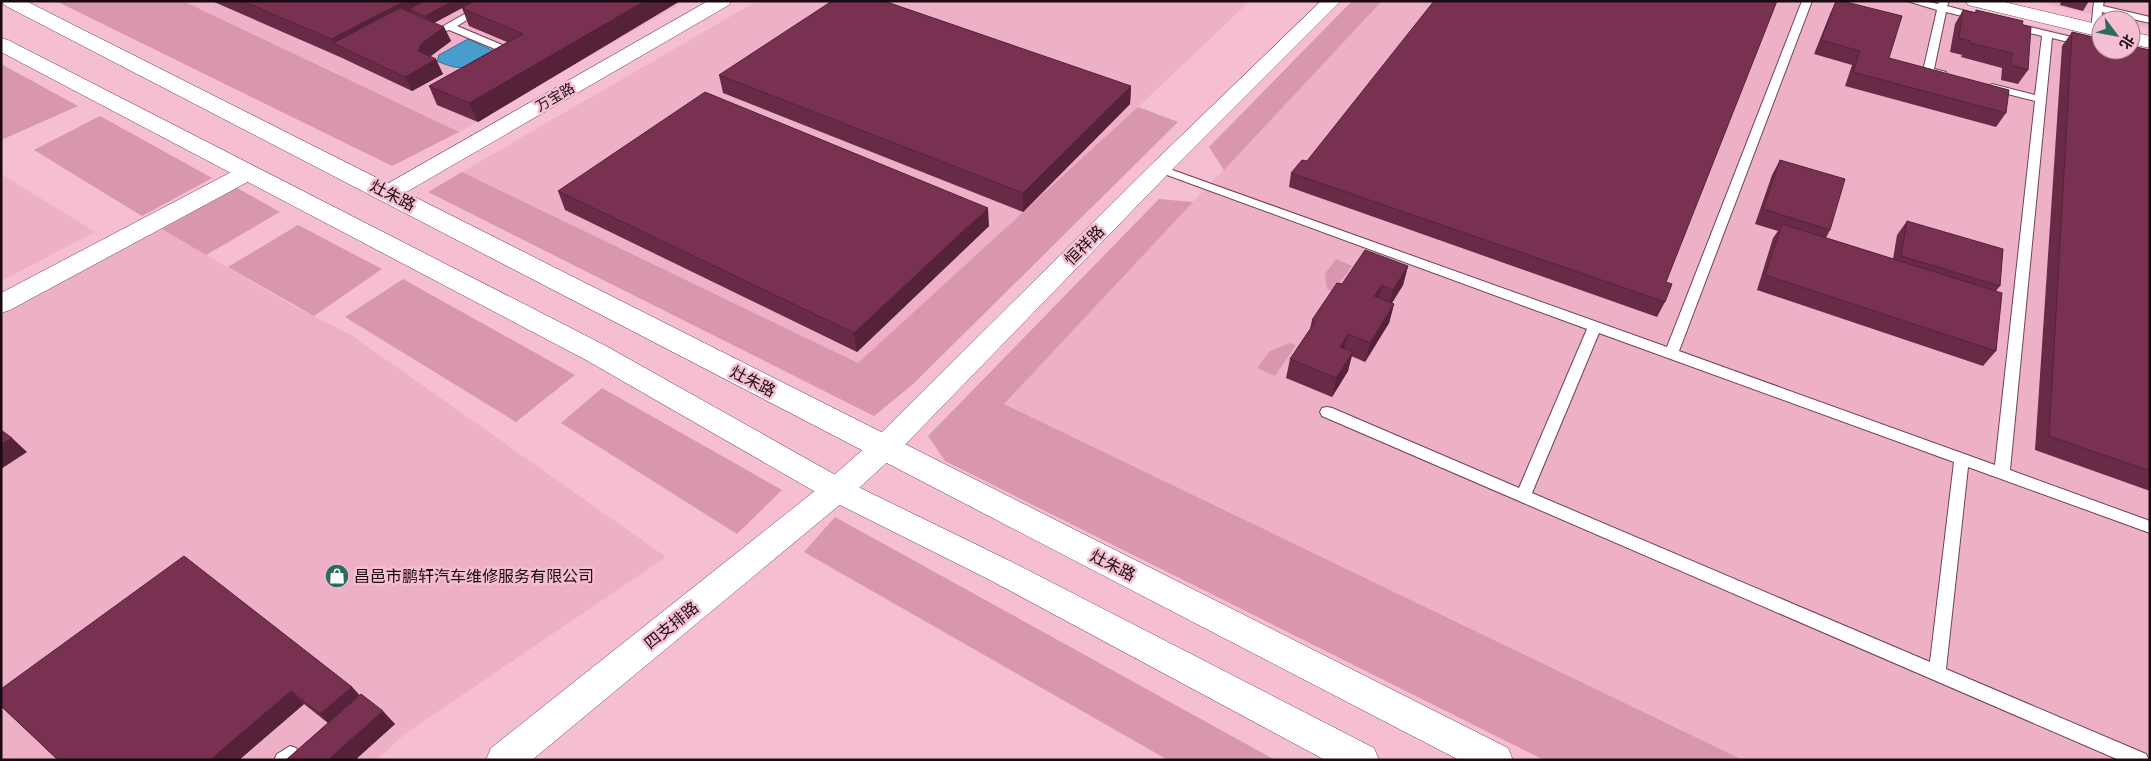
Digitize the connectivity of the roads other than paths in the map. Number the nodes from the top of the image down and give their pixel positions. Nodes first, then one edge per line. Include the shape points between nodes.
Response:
1 (488, 1) edge
2 (722, 1) edge
3 (1332, 1) edge
4 (1807, 1) edge
5 (1912, 1) edge
6 (1975, 1) edge
7 (13, 2) edge
8 (1943, 5) edge
9 (2098, 5) edge
10 (2150, 20) edge
11 (449, 26) junction
12 (438, 32) edge
13 (2047, 34) junction
14 (2091, 34) edge
15 (2091, 36) edge
16 (1, 44) edge
17 (492, 60) edge
18 (1956, 78) edge
19 (1984, 85) edge
20 (2040, 99) junction
21 (1160, 169) junction
22 (247, 173) junction
23 (388, 193) junction
24 (1, 304) edge
25 (1595, 326) junction
26 (1671, 354) junction
27 (1327, 412) dead end
28 (884, 448) junction
29 (1962, 459) junction
30 (2002, 474) junction
31 (837, 490) junction
32 (1523, 496) junction
33 (2150, 527) edge
34 (1937, 673) junction
35 (504, 760) edge
36 (1361, 760) edge
37 (1495, 760) edge
38 (2140, 760) edge

1 - 11 lane via 492,3
2 - 23 main road, 万宝路
3 - 21 main road, 恒祥路
4 - 26 lane
5 - 8 lane
6 - 14 main road
7 - 23 main road, 灶朱路
8 - 13 lane
8 - 18 lane via 1928,71
9 - 10 lane
11 - 12 lane
11 - 17 lane via 508,51
13 - 15 lane
13 - 20 lane
16 - 22 main road
19 - 20 lane
20 - 30 lane
21 - 25 lane
21 - 28 main road, 恒祥路
22 - 24 main road
22 - 31 main road via 596,353
23 - 28 main road, 灶朱路
25 - 26 lane
25 - 32 lane
26 - 29 lane
27 - 32 lane
28 - 31 main road, 恒祥路
28 - 37 main road, 灶朱路
29 - 30 lane
29 - 34 lane
30 - 33 lane
31 - 35 main road, 四支排路
31 - 36 main road via 1000,570
32 - 34 lane
34 - 38 lane

